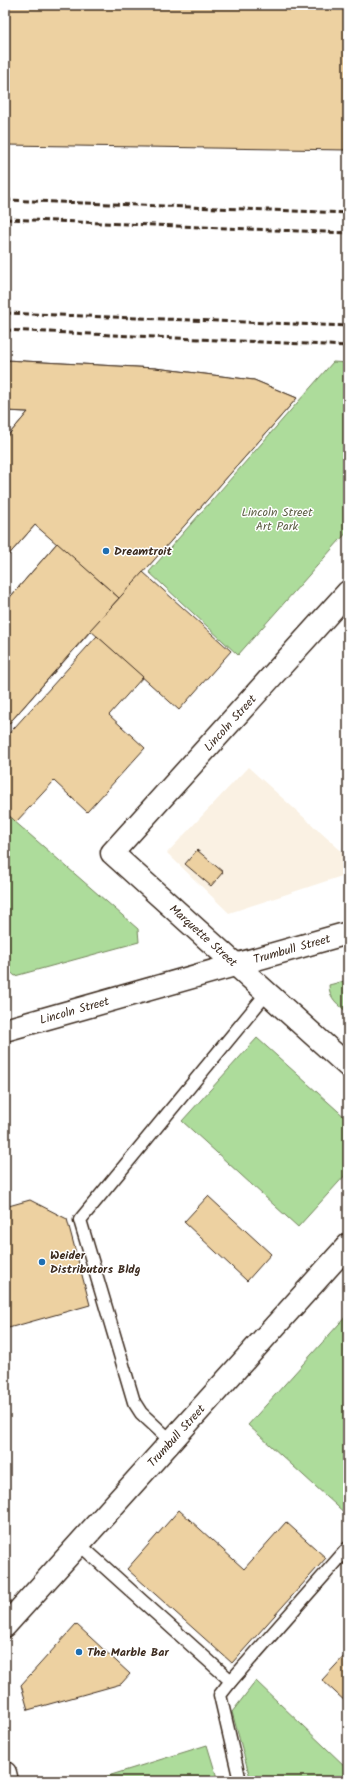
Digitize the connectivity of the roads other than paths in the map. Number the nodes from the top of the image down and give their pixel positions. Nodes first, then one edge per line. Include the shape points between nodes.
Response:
1 (348, 592) edge
2 (112, 853) joint
3 (348, 934) edge
4 (236, 966) junction
5 (267, 993) junction
6 (6, 1025) edge
7 (348, 1066) edge
8 (348, 1245) edge
9 (172, 1442) junction
10 (79, 1544) junction
11 (348, 1548) edge
12 (5, 1626) edge
13 (231, 1681) junction
14 (5, 1773) edge
15 (7, 1781) edge
16 (240, 1781) edge

1 - 2 street, Lincoln Street
2 - 4 street, Marquette Street
3 - 4 street, Trumbull Street
4 - 5 street, Marquette Street
4 - 6 street, Lincoln Street
5 - 7 street, Marquette Street
5 - 9 lane via 80,1220 134,1402 141,1413
8 - 9 street, Trumbull Street
9 - 10 street, Trumbull Street
10 - 12 street, Trumbull Street
10 - 13 lane
11 - 13 lane
13 - 16 lane via 220,1695
14 - 15 street

